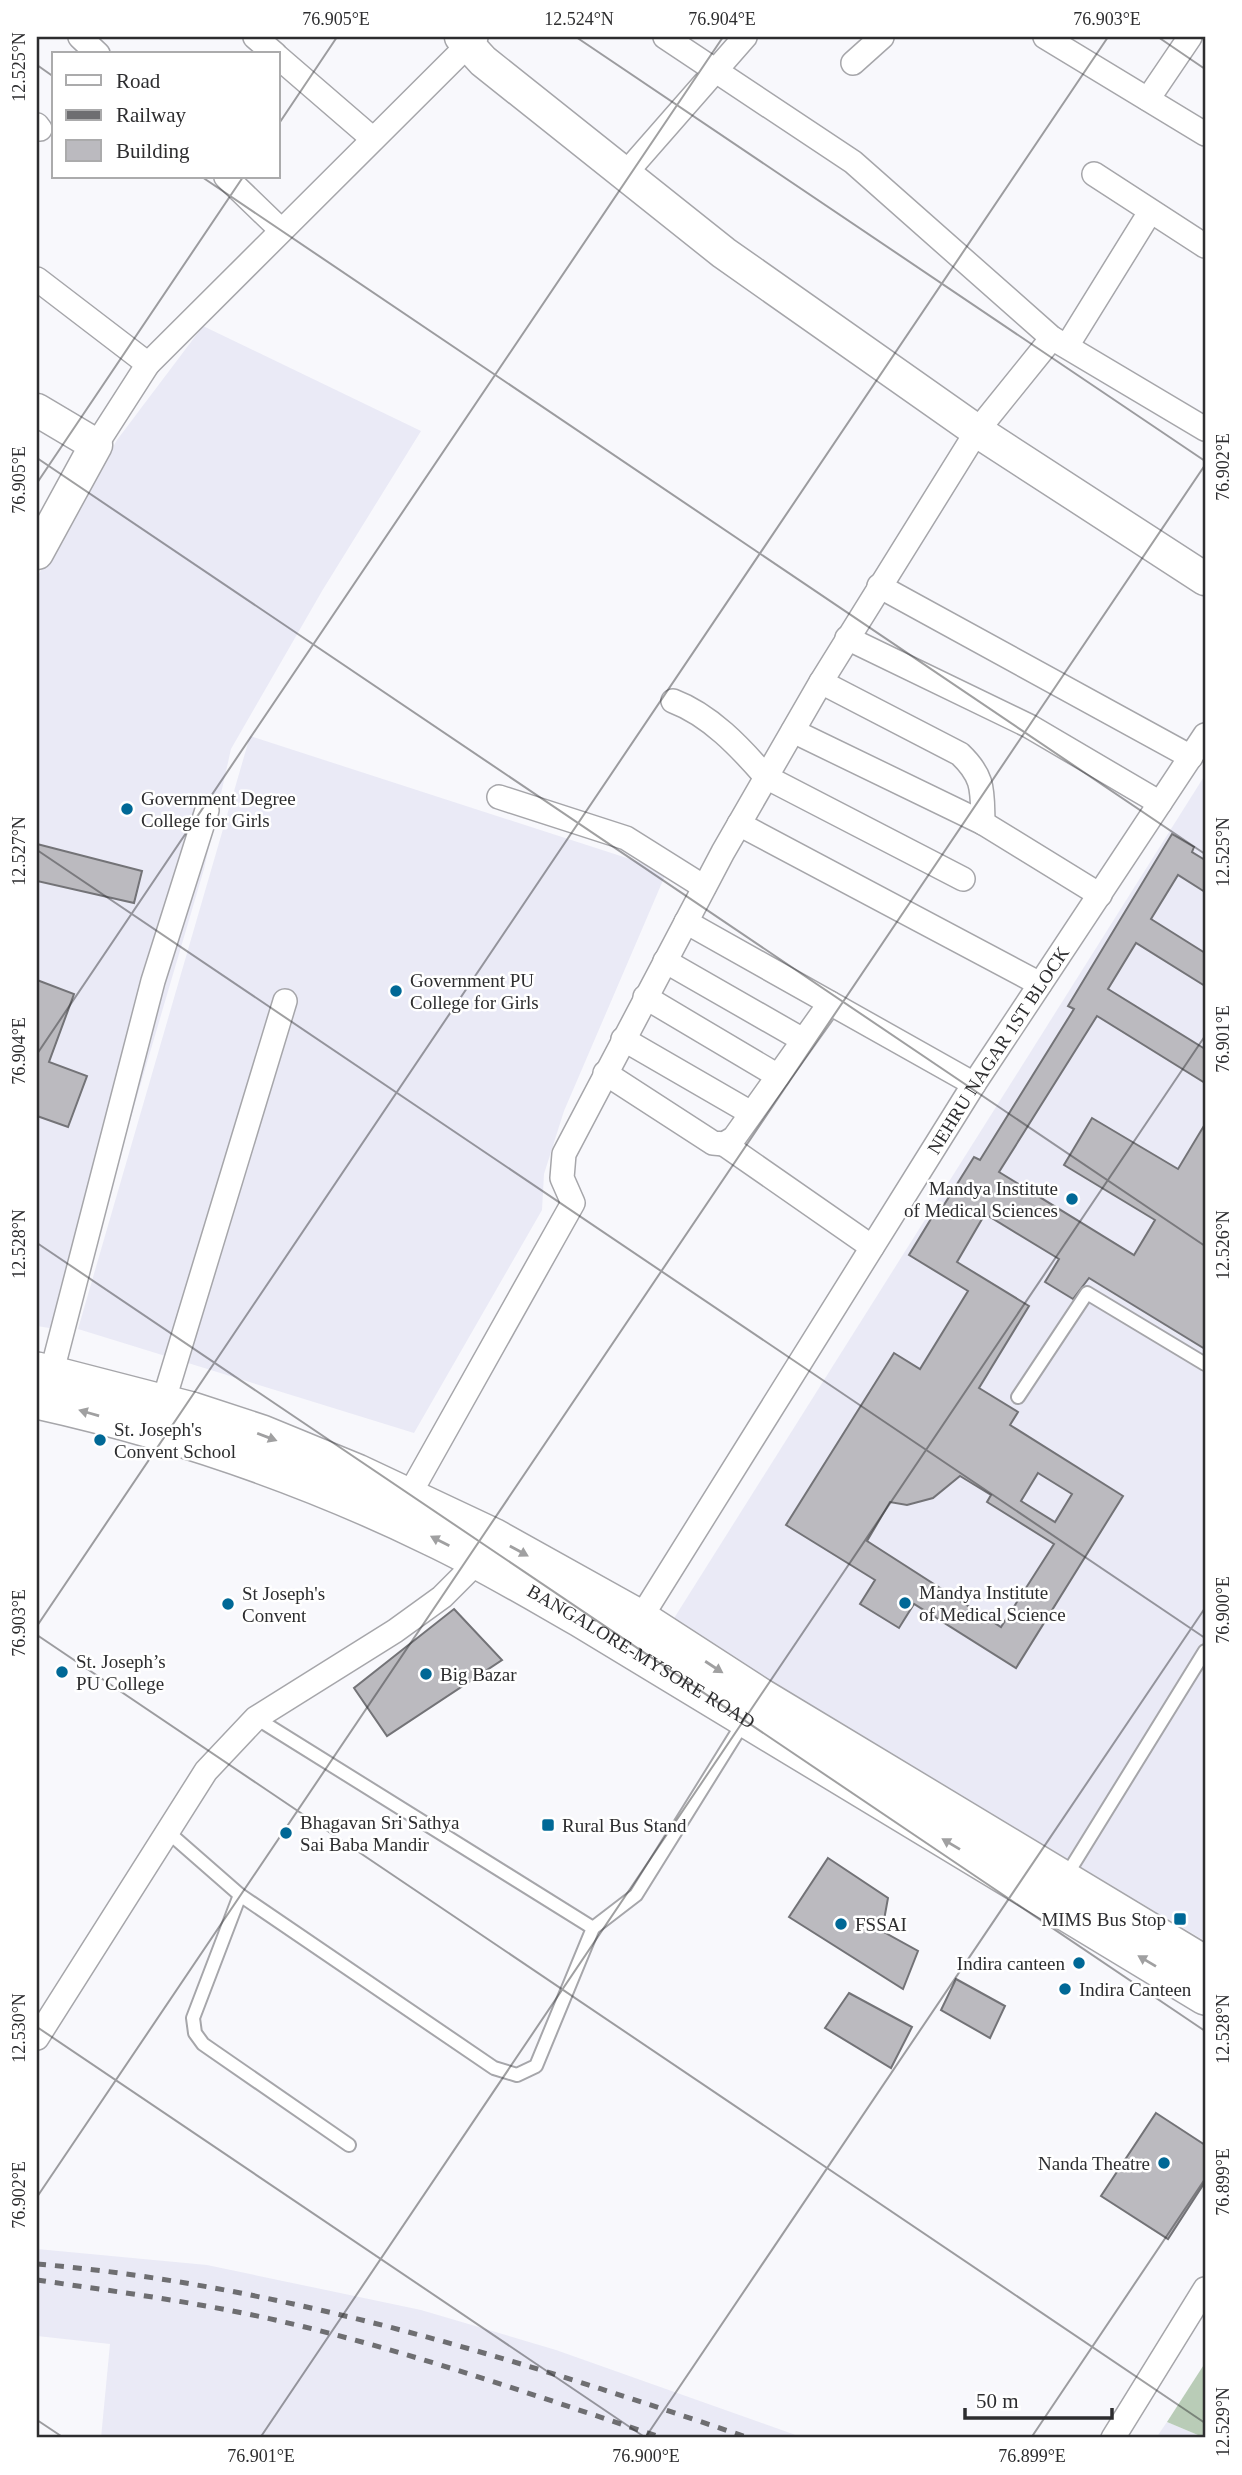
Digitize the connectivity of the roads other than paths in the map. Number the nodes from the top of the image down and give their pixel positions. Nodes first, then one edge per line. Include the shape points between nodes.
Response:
1 (80, 37) edge
2 (255, 37) edge
3 (665, 37) edge
4 (745, 37) edge
5 (882, 37) edge
6 (1045, 37) edge
7 (1190, 37) edge
8 (468, 39) edge
9 (96, 52) edge
10 (272, 52) edge
11 (280, 59) edge
12 (853, 63) dead end
13 (714, 69) junction
14 (1148, 99) junction
15 (1205, 134) edge
16 (373, 139) junction
17 (625, 174) junction
18 (1094, 174) dead end
19 (227, 178) edge
20 (1150, 212) junction
21 (281, 230) junction
22 (1205, 246) edge
23 (37, 279) edge
24 (1060, 342) junction
25 (148, 364) junction
26 (37, 410) edge
27 (1205, 429) edge
28 (977, 431) junction
29 (96, 445) junction
30 (47, 514) edge
31 (37, 553) edge
32 (1205, 579) edge
33 (879, 586) junction
34 (847, 638) junction
35 (821, 682) junction
36 (673, 701) dead end
37 (793, 731) junction
38 (1205, 735) edge
39 (1191, 757) junction
40 (766, 777) junction
41 (499, 797) dead end
42 (1160, 803) junction
43 (207, 810) dead end
44 (739, 824) junction
45 (983, 824) junction
46 (963, 878) dead end
47 (704, 887) junction
48 (1100, 894) junction
49 (686, 922) junction
50 (665, 961) junction
51 (1040, 984) junction
52 (645, 997) junction
53 (285, 1001) dead end
54 (830, 1003) junction
55 (623, 1039) junction
56 (803, 1040) junction
57 (605, 1073) junction
58 (778, 1076) junction
59 (974, 1084) junction
60 (751, 1113) junction
61 (724, 1144) junction
62 (872, 1247) junction
63 (1205, 1364) edge
64 (42, 1382) edge
65 (1018, 1397) dead end
66 (163, 1403) junction
67 (408, 1497) junction
68 (479, 1560) junction
69 (640, 1619) junction
70 (1205, 1651) edge
71 (753, 1709) junction
72 (256, 1718) junction
73 (168, 1832) junction
74 (1056, 1891) junction
75 (240, 1895) junction
76 (593, 1928) junction
77 (1205, 1965) edge
78 (1205, 1996) edge
79 (37, 2038) edge
80 (349, 2145) dead end
81 (1205, 2289) edge
82 (1113, 2438) edge

1 - 9 street
2 - 10 street
3 - 13 street
4 - 13 street
5 - 12 street
6 - 14 street
7 - 14 street
8 - 16 street
8 - 17 street via 483,61
11 - 16 street
13 - 17 street
13 - 24 street via 853,162
14 - 15 street
16 - 21 street
17 - 28 street via 724,253
18 - 20 street
19 - 21 street
20 - 22 street
20 - 24 street
21 - 25 street
23 - 25 street
24 - 27 street
24 - 28 street
25 - 29 street
26 - 29 street
28 - 32 street
28 - 33 street
29 - 30 street
30 - 31 street
33 - 34 street
33 - 39 street
34 - 35 street
34 - 42 street via 1029,726
35 - 37 street
35 - 45 street via 960,754 982,783
36 - 40 street via 693,709 742,749
37 - 40 street
37 - 45 street
38 - 39 street, NEHRU NAGAR 1ST BLOCK
39 - 42 street, NEHRU NAGAR 1ST BLOCK
40 - 44 street
40 - 46 street
41 - 47 street via 626,838
42 - 48 street, NEHRU NAGAR 1ST BLOCK
43 - 64 street via 153,981
44 - 47 street
44 - 51 street
45 - 48 street
47 - 49 street
48 - 51 street, NEHRU NAGAR 1ST BLOCK
49 - 50 street
49 - 54 street
50 - 52 street
50 - 56 street
51 - 59 street, NEHRU NAGAR 1ST BLOCK
52 - 55 street
52 - 58 street
53 - 66 street
54 - 56 street
54 - 59 street
55 - 57 street
55 - 60 street
56 - 58 street
57 - 61 street via 713,1143
57 - 67 street via 564,1154 562,1178 573,1203
58 - 60 street
59 - 62 street, NEHRU NAGAR 1ST BLOCK
60 - 61 street via 734,1138
61 - 62 street
62 - 69 street, NEHRU NAGAR 1ST BLOCK
63 - 65 lane via 1087,1293
64 - 66 main road, BANGALORE-MYSORE ROAD
68 -> 64 main road, BANGALORE-MYSORE ROAD via 247,1460 131,1424
66 -> 67 main road, BANGALORE-MYSORE ROAD via 262,1434
67 -> 69 main road, BANGALORE-MYSORE ROAD via 493,1537
68 - 71 main road, BANGALORE-MYSORE ROAD
68 - 72 street via 442,1597 395,1631
69 -> 71 main road, BANGALORE-MYSORE ROAD
70 - 74 lane
71 - 74 main road, BANGALORE-MYSORE ROAD
71 - 76 lane via 636,1895
72 - 73 street via 206,1771
72 - 76 lane
73 - 75 lane
73 - 79 street
74 - 77 main road, BANGALORE-MYSORE ROAD
78 -> 74 main road, BANGALORE-MYSORE ROAD
75 - 76 lane via 494,2068 517,2075 536,2066
75 - 80 lane via 193,2018 195,2033
81 - 82 street

